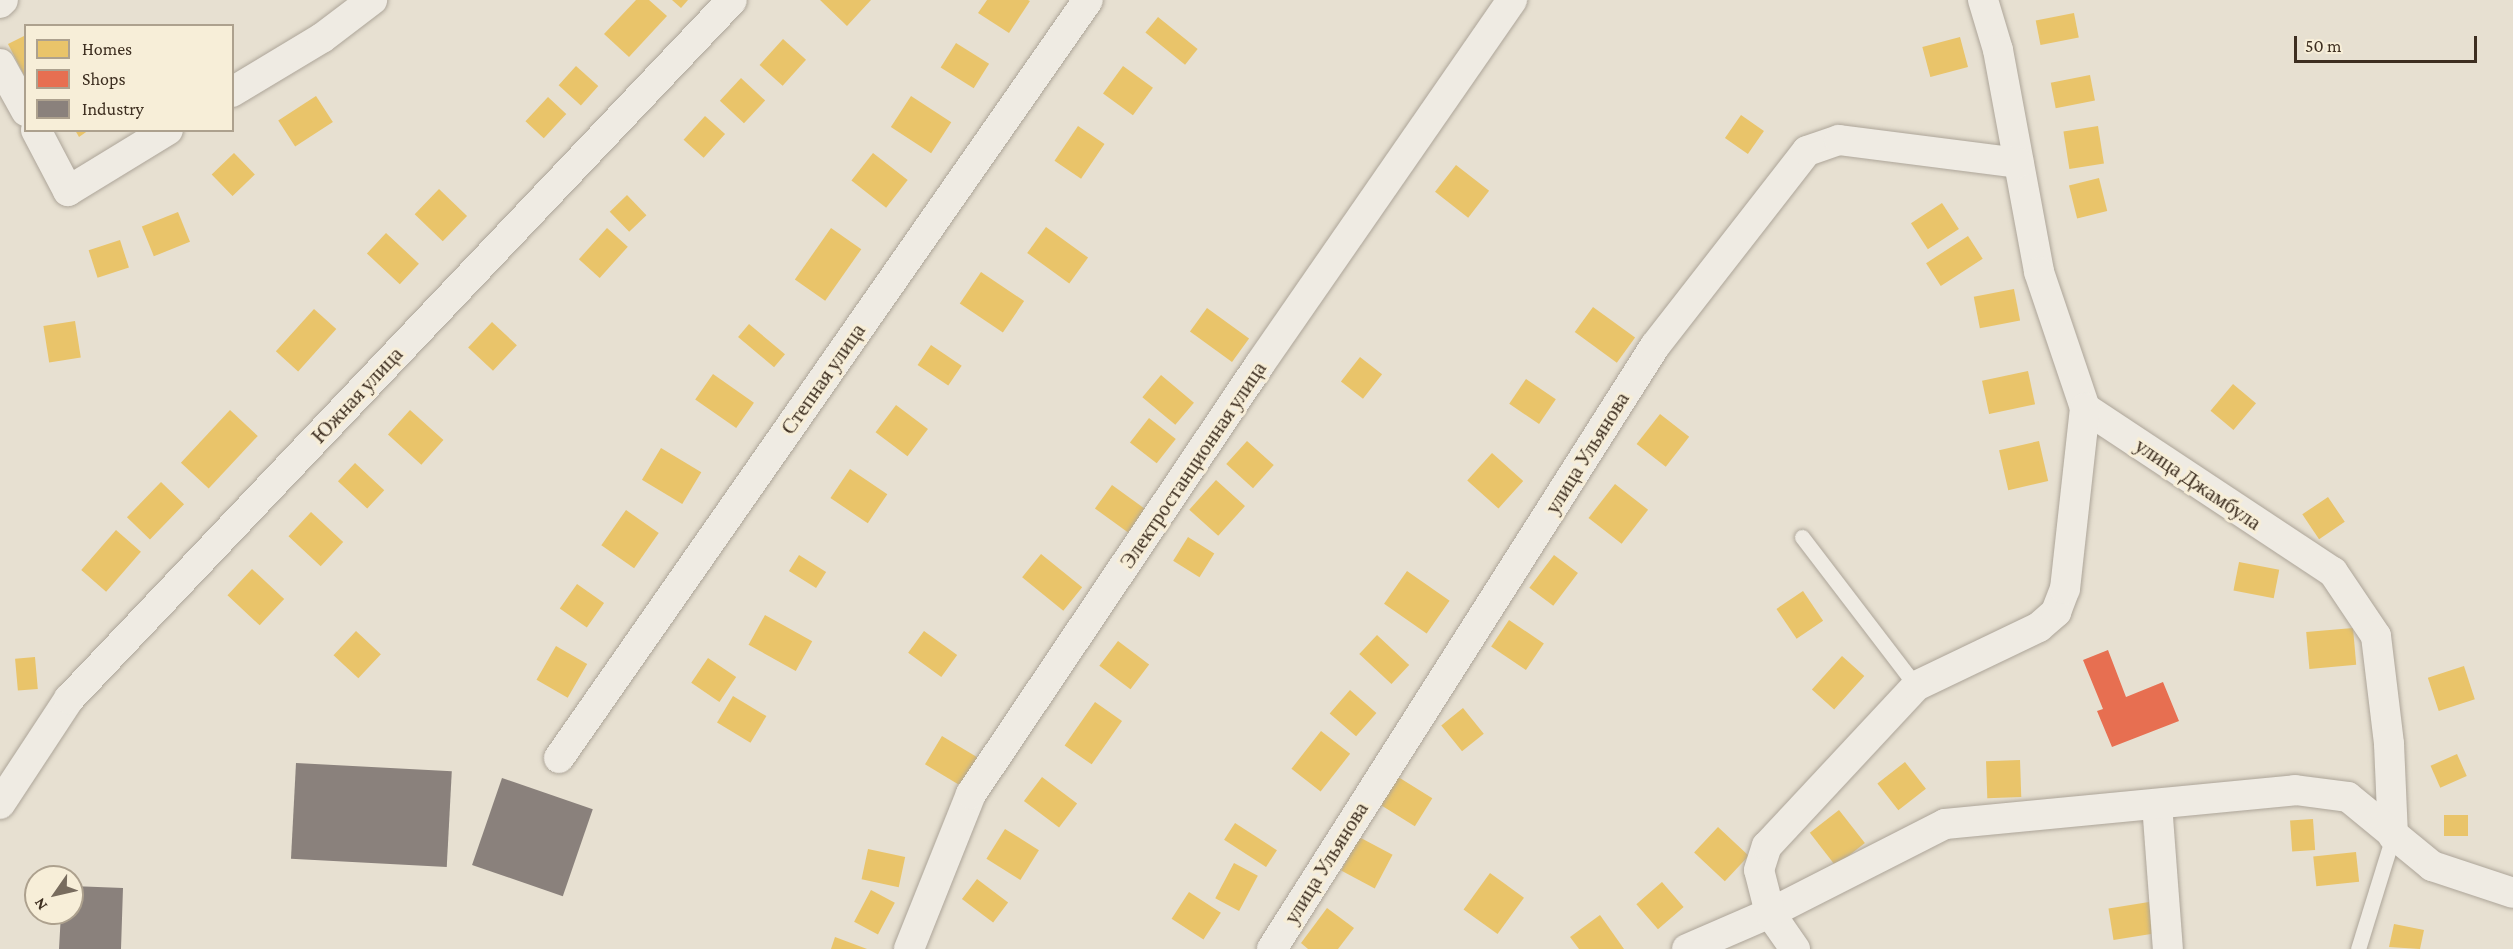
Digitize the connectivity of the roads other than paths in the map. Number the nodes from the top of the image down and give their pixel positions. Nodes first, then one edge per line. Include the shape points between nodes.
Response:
1 (372, 0) edge
2 (732, 0) edge
3 (1088, 0) edge
4 (1512, 0) edge
5 (1983, 0) edge
6 (0, 64) edge
7 (234, 91) edge
8 (24, 107) edge
9 (37, 132) edge
10 (165, 132) edge
11 (2019, 163) junction
12 (2085, 408) junction
13 (1802, 537) dead end
14 (1916, 686) junction
15 (558, 758) dead end
16 (4, 785) edge
17 (2157, 804) junction
18 (2393, 836) junction
19 (2513, 893) edge
20 (1770, 913) junction
21 (909, 949) edge
22 (1272, 949) edge
23 (1687, 949) edge
24 (1795, 949) edge
25 (2168, 949) edge
26 (2358, 949) edge

1 - 7 street via 321,38
2 - 16 street, Южная улица via 69,699
3 - 15 street, Степная улица
4 - 21 street, Электростанционная улица via 1260,364 971,794
5 - 11 street via 1998,50
6 - 8 street
9 - 10 street via 68,191
11 - 12 street via 2039,272
11 - 22 street, улица Ульянова via 1839,140 1807,151 1655,346
12 - 14 street via 2065,589 2056,612 2039,627
12 - 18 street, улица Джамбула via 2333,572 2376,636 2389,744
13 - 14 lane
14 - 20 street via 1767,846 1759,870
17 - 18 street via 2295,790 2348,797
17 - 20 street via 1945,824
17 - 25 street
18 - 19 street via 2432,866
18 - 26 lane, улица Джамбула
20 - 23 street
20 - 24 street

